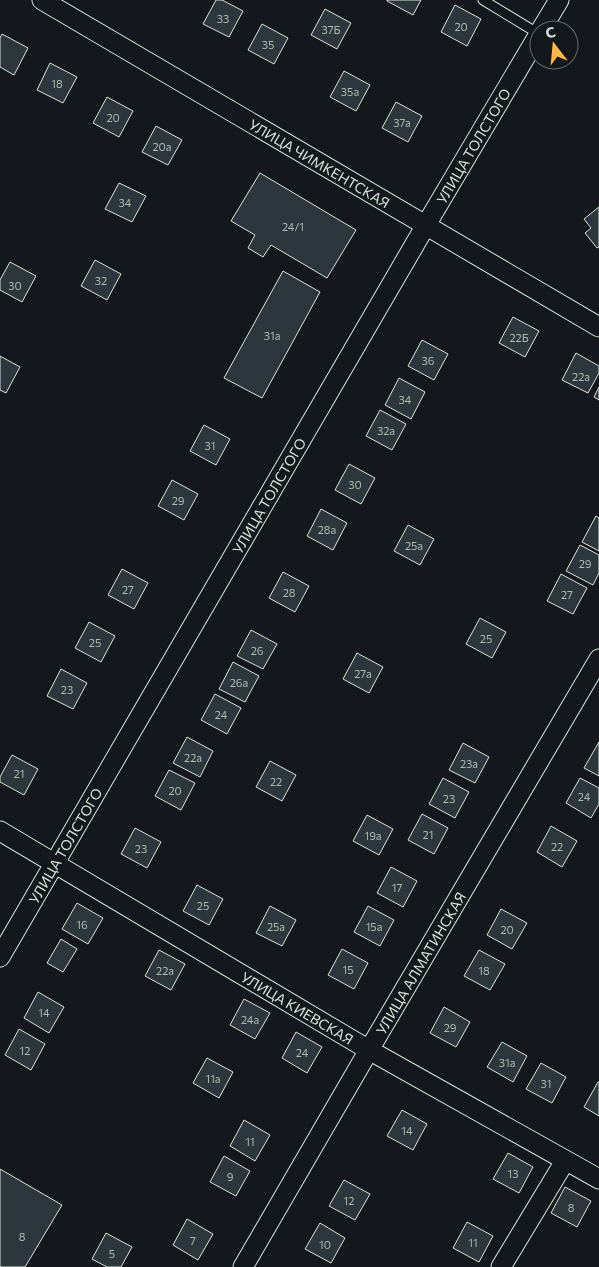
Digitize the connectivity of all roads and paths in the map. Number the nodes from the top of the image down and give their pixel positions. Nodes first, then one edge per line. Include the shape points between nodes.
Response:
1 (42, 0) edge
2 (483, 0) edge
3 (559, 0) edge
4 (547, 20) edge
5 (529, 28) edge
6 (529, 51) edge
7 (426, 225) junction
8 (599, 326) edge
9 (599, 660) edge
10 (0, 831) edge
11 (55, 864) junction
12 (0, 958) edge
13 (369, 1050) junction
14 (565, 1161) junction
15 (599, 1179) edge
16 (244, 1267) edge
17 (501, 1267) edge

1 - 7 street, УЛИЦА ЧИМКЕНТСКАЯ
2 - 5 lane
3 - 4 street
6 - 7 street, УЛИЦА ТОЛСТОГО
7 - 8 street, УЛИЦА ЧИМКЕНТСКАЯ
7 - 11 street, УЛИЦА ТОЛСТОГО
9 - 13 street, УЛИЦА АЛМАТИНСКАЯ
10 - 11 street, УЛИЦА КИЕВСКАЯ
11 - 12 street, УЛИЦА ТОЛСТОГО
11 - 13 street, УЛИЦА КИЕВСКАЯ
13 - 14 street, УЛИЦА КИЕВСКАЯ
13 - 16 street, УЛИЦА АЛМАТИНСКАЯ
14 - 15 street, УЛИЦА КИЕВСКАЯ
14 - 17 street

